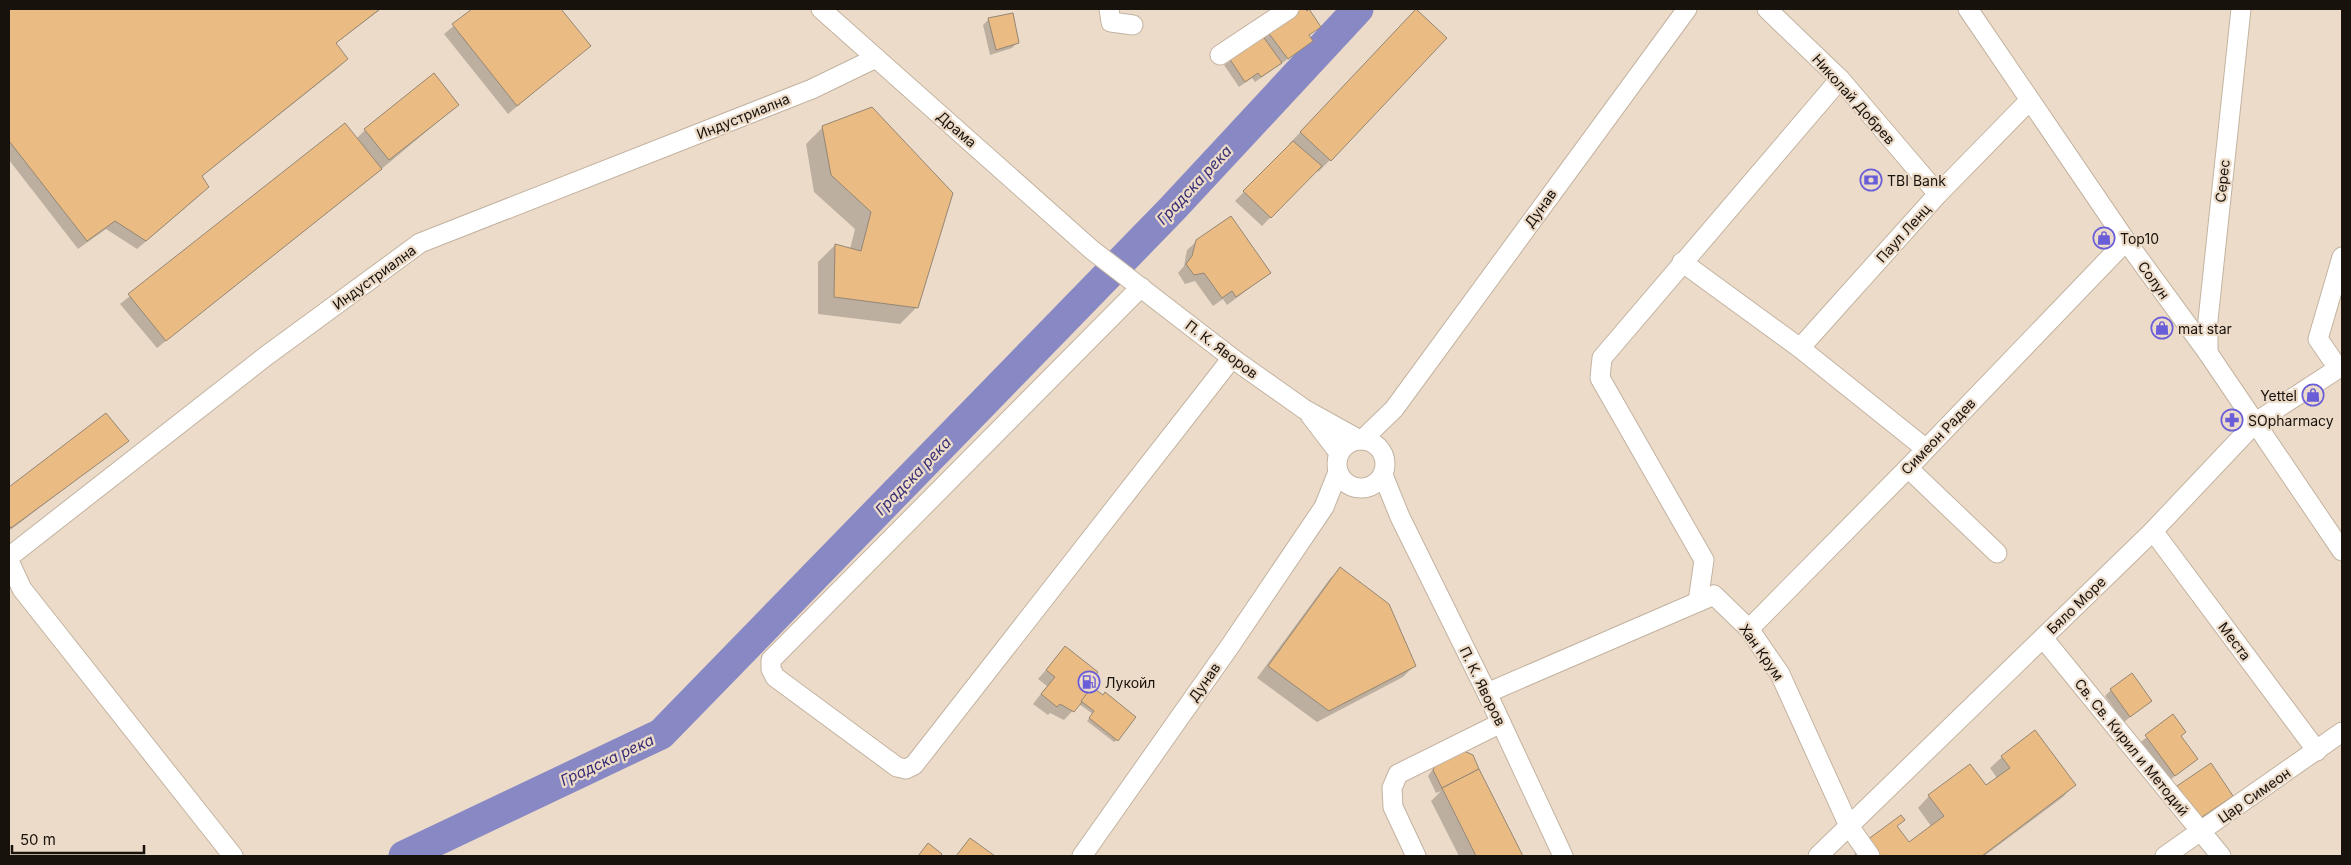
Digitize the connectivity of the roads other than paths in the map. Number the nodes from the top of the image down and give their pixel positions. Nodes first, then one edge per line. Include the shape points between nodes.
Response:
1 (821, 9) edge
2 (1109, 9) edge
3 (1289, 9) edge
4 (1688, 9) edge
5 (1767, 9) edge
6 (1968, 9) edge
7 (2241, 9) edge
8 (1133, 25) dead end
9 (1220, 54) dead end
10 (876, 58) junction
11 (1840, 79) junction
12 (2030, 100) junction
13 (1938, 194) junction
14 (2126, 242) junction
15 (2342, 257) edge
16 (1682, 262) junction
17 (1141, 287) junction
18 (1800, 348) junction
19 (2208, 353) junction
20 (1232, 358) junction
21 (2340, 367) edge
22 (1304, 408) junction
23 (1394, 409) junction
24 (2256, 422) junction
25 (1360, 439) junction
26 (1380, 448) junction
27 (1926, 449) junction
28 (1339, 453) junction
29 (1908, 468) junction
30 (1338, 472) junction
31 (1367, 483) junction
32 (1324, 507) junction
33 (2153, 531) junction
34 (2342, 551) edge
35 (1997, 553) dead end
36 (9, 557) edge
37 (9, 561) edge
38 (1698, 602) junction
39 (1749, 629) junction
40 (2043, 638) junction
41 (1487, 693) junction
42 (1501, 724) junction
43 (2342, 732) edge
44 (2317, 751) junction
45 (1849, 826) junction
46 (2202, 832) junction
47 (233, 856) edge
48 (1082, 856) edge
49 (1416, 856) edge
50 (1562, 856) edge
51 (1818, 856) edge
52 (1870, 856) edge
53 (2165, 856) edge
54 (2221, 856) edge

1 - 10 street, Драма
2 - 8 street via 1111,22
3 - 9 street
4 - 23 street, Дунав
5 - 11 street, Николай Добрев
6 - 12 street, Солун
7 - 19 street, Серес via 2208,320
10 - 17 street, Драма via 1092,250
10 - 36 street, Индустриална via 812,89 420,243 266,356
11 - 13 street, Николай Добрев
11 - 16 street
12 - 13 street, Паул Ленц
12 - 14 street, Солун
13 - 18 street, Паул Ленц
14 - 19 street, Солун
14 - 27 street, Симеон Радев
15 - 21 street via 2318,339
16 - 18 street
16 - 38 street via 1602,358 1600,378 1704,560
17 - 20 street, П. К. Яворов
17 - 20 street via 771,660 775,676 897,767 906,769 914,765
18 - 27 street
19 - 24 street, Солун
20 - 22 street, П. К. Яворов
21 - 24 street, Бяло Море
22 - 25 street, П. К. Яворов
22 - 28 street, П. К. Яворов
23 - 25 street, Дунав
23 - 26 street, Дунав
24 - 33 street, Бяло Море
24 - 34 street, Солун
25 - 26 street
25 - 28 street via 1350,442
26 - 31 street via 1385,461
27 - 29 street, Симеон Радев
28 - 30 street via 1336,460
29 - 35 street
29 - 39 street, Симеон Радев
30 - 31 street via 1344,482
30 - 32 street, Дунав
31 - 32 street, Дунав
31 - 41 street, П. К. Яворов via 1400,517
32 - 48 street, Дунав
33 - 40 street, Бяло Море
33 - 44 street, Места
37 - 47 street via 22,589
38 - 39 street, Хан Крум via 1714,595
38 - 41 street, Хан Крум
39 - 45 street, Хан Крум via 1780,674
40 - 45 street, Бяло Море
40 - 46 street, Св. Св. Кирил и Методий
41 - 42 street, П. К. Яворов
42 - 49 street via 1398,774 1392,788 1393,807
42 - 50 street, П. К. Яворов
43 - 44 street, Цар Симеон
44 - 46 street, Цар Симеон
45 - 51 street, Бяло Море
45 - 52 street, Хан Крум
46 - 53 street, Цар Симеон
46 - 54 street, Св. Св. Кирил и Методий

